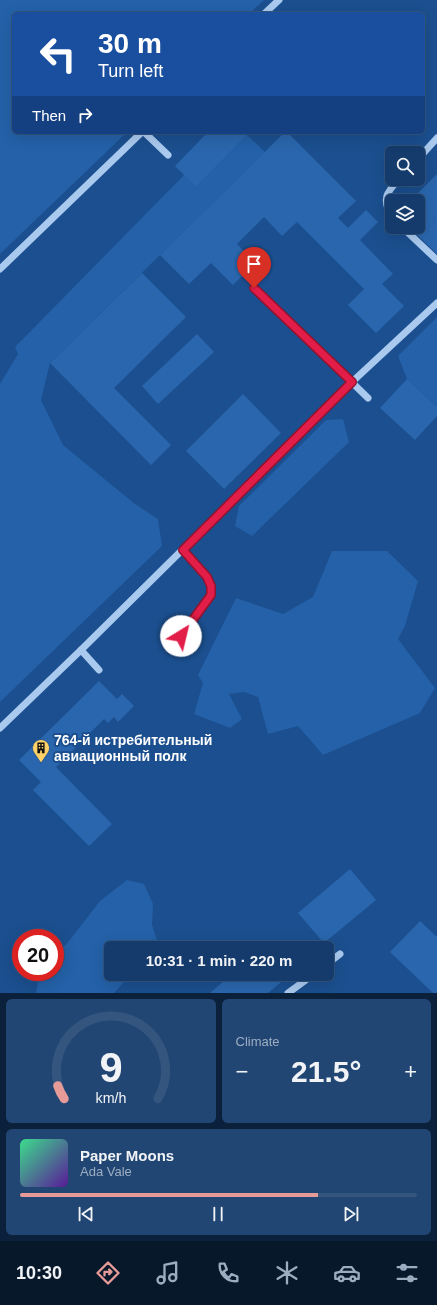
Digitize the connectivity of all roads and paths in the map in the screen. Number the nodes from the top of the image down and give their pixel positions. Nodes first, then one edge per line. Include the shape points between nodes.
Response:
1 (279, 0) edge
2 (266, 12) edge
3 (141, 134) edge
4 (145, 134) edge
5 (437, 138) edge
6 (425, 151) edge
7 (168, 155) dead end
8 (409, 234) edge
9 (437, 260) edge
10 (0, 268) edge
11 (254, 288) dead end
12 (437, 303) edge
13 (352, 382) junction
14 (368, 398) dead end
15 (183, 550) junction
16 (181, 636) dead end
17 (81, 650) junction
18 (99, 670) dead end
19 (0, 728) edge
20 (340, 954) dead end
21 (334, 959) edge
22 (304, 981) edge
23 (288, 993) edge

1 - 2 lane
3 - 10 lane
4 - 7 lane
5 - 6 lane
8 - 9 lane
11 - 13 lane
12 - 13 lane
13 - 14 lane
13 - 15 lane
15 - 16 lane via 207,577 211,595
15 - 17 lane
17 - 18 lane
17 - 19 lane
20 - 21 lane
22 - 23 lane

